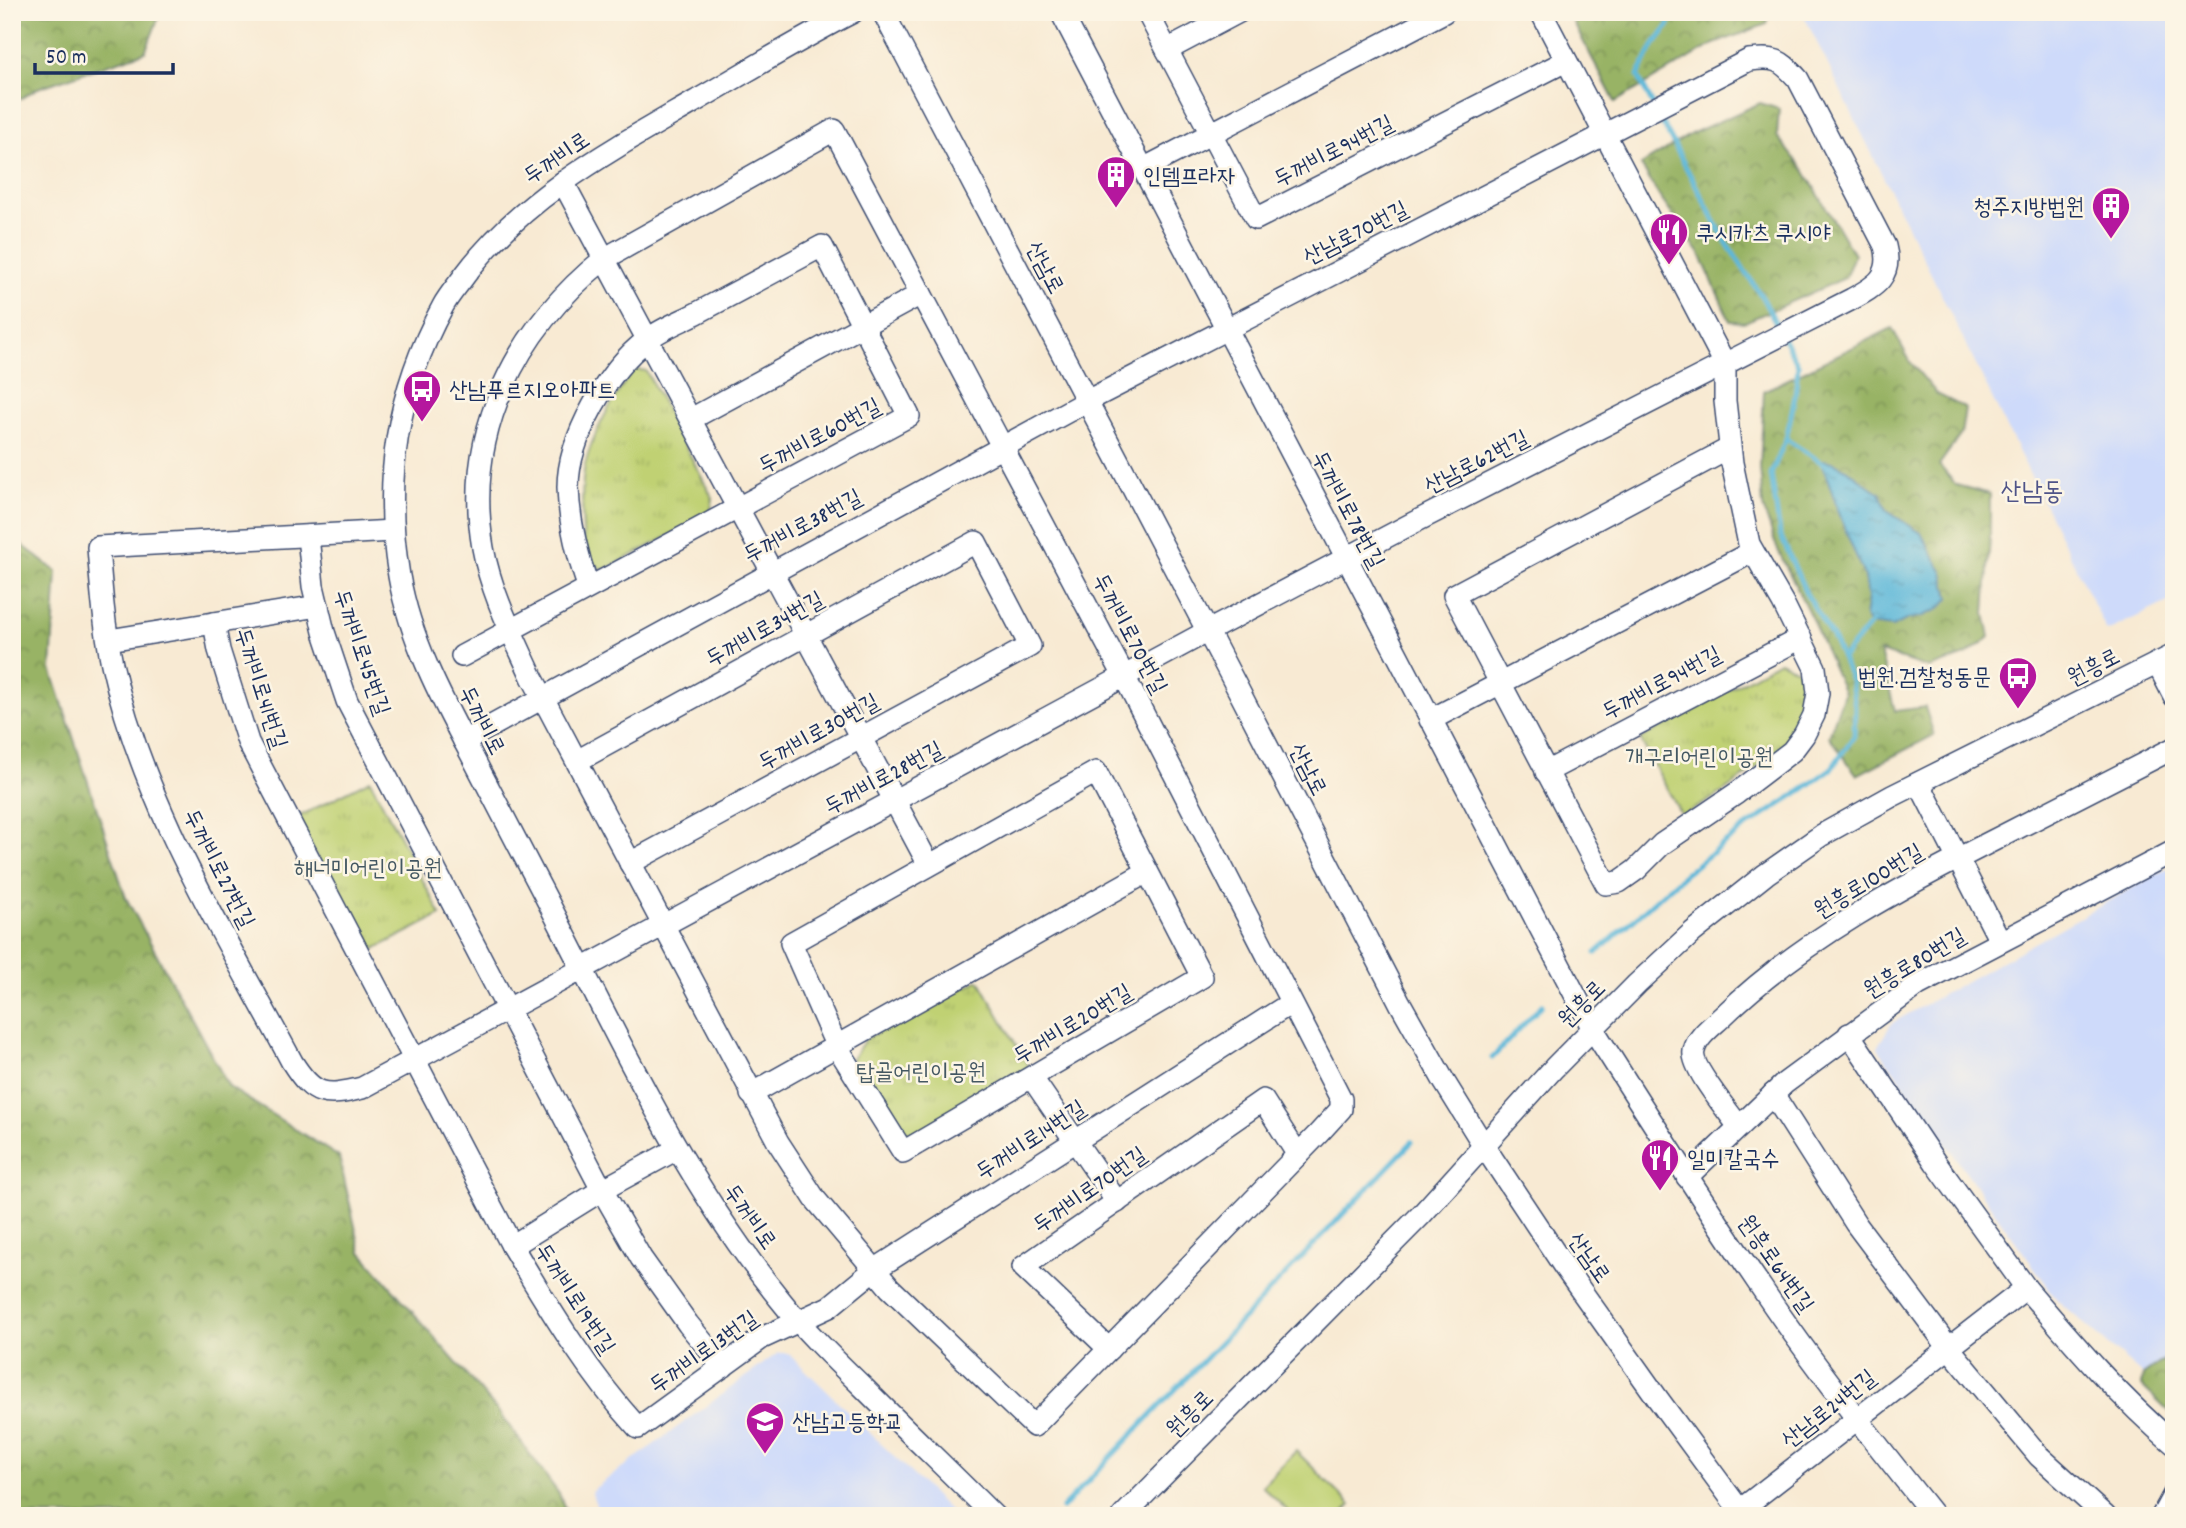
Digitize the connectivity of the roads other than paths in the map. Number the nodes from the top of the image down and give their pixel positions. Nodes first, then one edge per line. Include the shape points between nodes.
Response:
1 (853, 12) edge
2 (883, 12) edge
3 (1061, 12) edge
4 (1147, 12) edge
5 (1239, 12) edge
6 (1444, 12) edge
7 (1541, 12) edge
8 (1167, 50) junction
9 (1566, 61) junction
10 (1604, 132) junction
11 (1211, 133) junction
12 (1143, 169) junction
13 (563, 182) junction
14 (604, 259) junction
15 (921, 293) junction
16 (1852, 299) joint
17 (862, 326) junction
18 (1226, 328) junction
19 (648, 339) junction
20 (1726, 364) junction
21 (1087, 401) junction
22 (691, 419) junction
23 (1003, 447) junction
24 (1730, 448) junction
25 (738, 508) junction
26 (393, 531) junction
27 (308, 536) junction
28 (1752, 552) junction
29 (1346, 558) junction
30 (772, 571) junction
31 (588, 586) junction
32 (318, 606) junction
33 (214, 623) junction
34 (510, 630) junction
35 (1208, 631) junction
36 (806, 635) junction
37 (1801, 638) junction
38 (108, 640) junction
39 (1030, 646) joint
40 (462, 656) dead end
41 (2165, 659) edge
42 (1124, 676) junction
43 (1500, 684) junction
44 (2174, 696) edge
45 (543, 697) junction
46 (1430, 720) junction
47 (861, 738) junction
48 (464, 741) junction
49 (2174, 748) edge
50 (577, 761) junction
51 (1546, 772) junction
52 (1919, 783) junction
53 (894, 800) junction
54 (2174, 851) edge
55 (1958, 858) junction
56 (630, 863) junction
57 (929, 865) junction
58 (1147, 872) junction
59 (663, 925) junction
60 (2000, 941) junction
61 (583, 969) junction
62 (1291, 1003) junction
63 (508, 1009) junction
64 (1592, 1029) junction
65 (1849, 1034) junction
66 (836, 1045) junction
67 (415, 1059) junction
68 (1032, 1078) junction
69 (751, 1094) junction
70 (1773, 1094) junction
71 (1739, 1127) junction
72 (1075, 1141) junction
73 (1484, 1146) junction
74 (677, 1149) junction
75 (1298, 1155) junction
76 (1687, 1177) junction
77 (602, 1190) junction
78 (1117, 1202) junction
79 (512, 1246) junction
80 (874, 1270) junction
81 (2026, 1288) junction
82 (799, 1322) junction
83 (1949, 1348) junction
84 (1109, 1349) junction
85 (723, 1367) junction
86 (1858, 1419) junction
87 (638, 1428) joint
88 (2174, 1444) edge
89 (2174, 1494) edge
90 (1742, 1513) edge
91 (994, 1516) edge
92 (1123, 1516) edge
93 (1934, 1516) edge
94 (2105, 1516) edge
95 (2162, 1516) edge

1 - 13 street, 두꺼비로
2 - 21 street, 산남로
3 - 12 street, 두꺼비로78번길
4 - 8 street, 두꺼비로94번길
5 - 8 street
6 - 11 street
7 - 9 street
8 - 11 street, 두꺼비로94번길
9 - 10 street
9 - 11 street, 두꺼비로94번길 via 1256,219
10 - 16 street, 산남로70번길 via 1749,60 1782,62 1798,79 1888,256 1882,278
10 - 18 street, 산남로70번길
10 - 20 street
11 - 12 street
12 - 18 street, 두꺼비로78번길
13 - 14 street
13 - 26 street, 두꺼비로 via 485,249 444,304 412,375 399,423 393,463
14 - 15 street, 두꺼비로70번길 via 834,131
14 - 19 street
14 - 34 street via 542,319 518,354 487,430 479,513 483,549
15 - 17 street
15 - 23 street, 두꺼비로70번길
16 - 20 street, 산남로62번길
17 - 19 street, 두꺼비로60번길 via 822,246
17 - 22 street
17 - 25 street, 두꺼비로60번길 via 909,416
18 - 21 street, 산남로70번길
18 - 29 street, 두꺼비로78번길
19 - 22 street
19 - 31 street, 두꺼비로60번길 via 603,387 574,453 568,484 571,525
20 - 24 street
20 - 29 street, 산남로62번길
21 - 23 street, 두꺼비로38번길
21 - 35 street, 산남로
22 - 25 street
23 - 30 street, 두꺼비로38번길
23 - 42 street, 두꺼비로70번길
24 - 28 street
24 - 43 street via 1454,595
25 - 30 street
25 - 31 street, 두꺼비로60번길
26 - 27 street
26 - 48 street, 두꺼비로 via 414,635
27 - 32 street, 두꺼비로45번길
27 - 38 street, 두꺼비로27번길 via 98,547
28 - 37 street
28 - 43 street
29 - 35 street, 산남로62번길
29 - 46 street, 두꺼비로78번길
30 - 36 street
30 - 45 street, 두꺼비로38번길
31 - 34 street, 두꺼비로60번길
32 - 33 street, 두꺼비로41번길
32 - 63 street, 두꺼비로45번길 via 347,701
33 - 38 street, 두꺼비로41번길
33 - 67 street, 두꺼비로41번길 via 248,743
34 - 40 street, 두꺼비로60번길
34 - 45 street
35 - 42 street, 두꺼비로28번길
35 - 73 street, 산남로 via 1400,1003
36 - 39 street, 두꺼비로34번길 via 976,542
36 - 47 street
36 - 50 street, 두꺼비로34번길
37 - 51 street, 두꺼비로94번길
37 - 51 street via 1815,668 1818,693 1814,715 1793,751 1662,844 1619,882 1606,884
38 - 67 street, 두꺼비로27번길 via 133,736 159,804 303,1080 317,1091 335,1095 362,1088
39 - 47 street, 두꺼비로30번길
41 - 44 street
41 - 52 street, 원흥로
42 - 53 street, 두꺼비로28번길
42 - 62 street, 두꺼비로70번길
43 - 46 street
43 - 51 street
45 - 48 street, 두꺼비로38번길
45 - 50 street
46 - 64 street, 두꺼비로78번길
47 - 53 street
47 - 56 street, 두꺼비로30번길
48 - 61 street, 두꺼비로
49 - 55 street, 원흥로100번길
50 - 56 street
52 - 55 street, 원흥로80번길
52 - 64 street, 원흥로 via 1822,835 1766,874 1693,932
53 - 57 street
53 - 59 street, 두꺼비로28번길
54 - 60 street
55 - 60 street, 원흥로80번길
55 - 71 street, 원흥로100번길 via 1797,954 1747,993 1698,1041 1693,1053 1697,1066
56 - 59 street
57 - 58 street, 두꺼비로20번길 via 1096,772
57 - 66 street, 두꺼비로20번길 via 791,943
58 - 66 street
58 - 68 street, 두꺼비로20번길 via 1202,977
59 - 61 street, 두꺼비로28번길
59 - 69 street
60 - 65 street, 원흥로80번길 via 1918,985
61 - 63 street, 두꺼비로27번길
61 - 74 street, 두꺼비로
62 - 72 street, 두꺼비로14번길
62 - 75 street, 두꺼비로70번길 via 1341,1099 1340,1109
63 - 67 street, 두꺼비로27번길
63 - 77 street
64 - 73 street, 원흥로
64 - 76 street, 원흥로64번길
65 - 70 street, 원흥로80번길
65 - 81 street
66 - 68 street, 두꺼비로20번길 via 903,1152
66 - 69 street
67 - 79 street
68 - 72 street
69 - 80 street via 815,1199
70 - 71 street, 원흥로80번길
70 - 83 street via 1856,1224
71 - 76 street, 원흥로80번길
72 - 78 street
72 - 80 street, 두꺼비로14번길
73 - 90 street, 산남로
73 - 92 street, 원흥로
74 - 77 street, 두꺼비로19번길
74 - 82 street, 두꺼비로 via 741,1249
75 - 78 street, 두꺼비로70번길 via 1263,1100
75 - 84 street, 두꺼비로70번길
76 - 86 street, 원흥로64번길 via 1762,1290
77 - 79 street, 두꺼비로19번길
77 - 85 street via 641,1258
78 - 84 street, 두꺼비로70번길 via 1023,1267
79 - 87 street, 두꺼비로19번길 via 562,1331
80 - 82 street, 두꺼비로14번길 via 829,1307
80 - 84 street, 두꺼비로70번길 via 1034,1426
81 - 83 street, 산남로24번길
81 - 88 street via 2138,1413
82 - 85 street, 두꺼비로13번길 via 762,1338
82 - 91 street, 두꺼비로
83 - 86 street, 산남로24번길
83 - 94 street via 2039,1456
85 - 87 street, 두꺼비로13번길
86 - 90 street, 산남로24번길
86 - 93 street, 원흥로64번길
89 - 95 street

